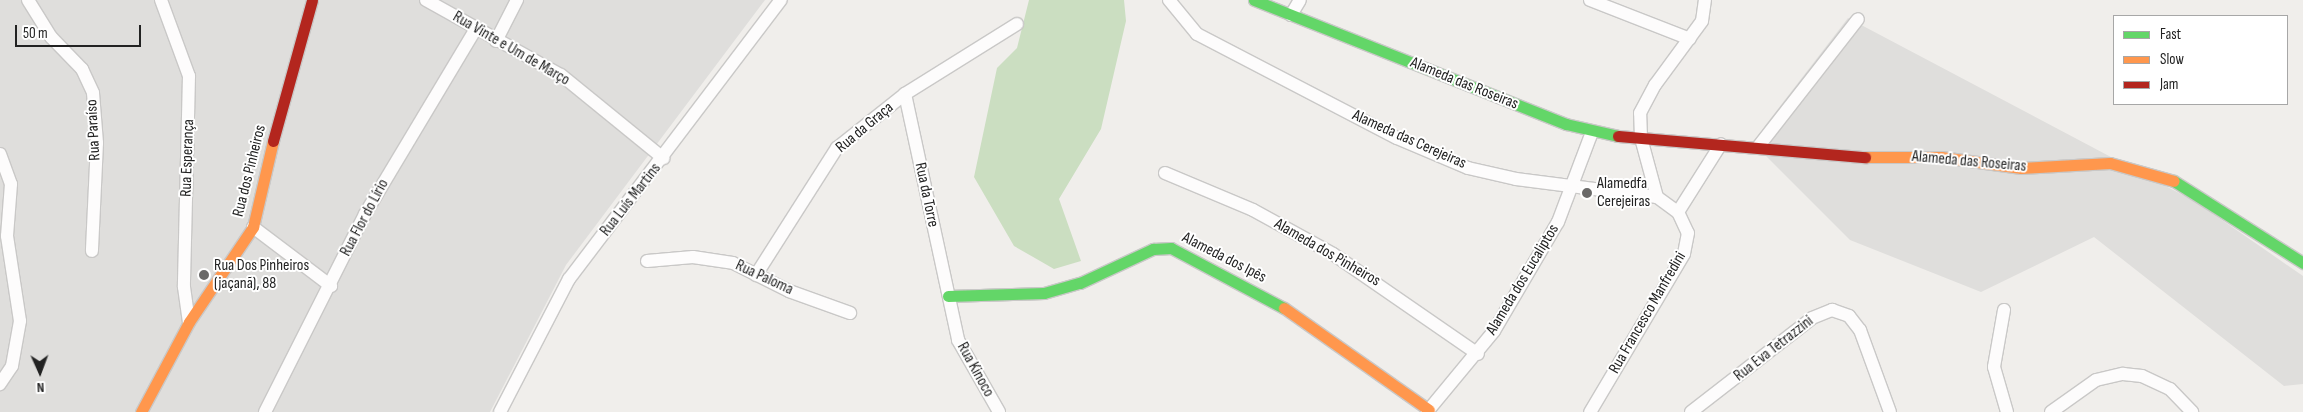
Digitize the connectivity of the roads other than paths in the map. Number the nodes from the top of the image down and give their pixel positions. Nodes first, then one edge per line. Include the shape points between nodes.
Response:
1 (28, 0) edge
2 (161, 0) edge
3 (312, 0) edge
4 (426, 0) edge
5 (518, 0) edge
6 (781, 0) edge
7 (1169, 0) edge
8 (1254, 0) edge
9 (1300, 0) edge
10 (1590, 0) edge
11 (1705, 0) edge
12 (1291, 16) junction
13 (1858, 19) dead end
14 (1017, 24) dead end
15 (475, 30) junction
16 (1690, 39) junction
17 (496, 41) junction
18 (905, 94) junction
19 (1592, 132) junction
20 (1641, 138) junction
21 (1721, 144) junction
22 (1758, 147) junction
23 (0, 154) edge
24 (663, 158) junction
25 (1164, 173) dead end
26 (1574, 185) junction
27 (1657, 197) junction
28 (1678, 212) junction
29 (253, 227) junction
30 (92, 251) dead end
31 (647, 261) dead end
32 (2303, 263) edge
33 (756, 275) junction
34 (331, 286) junction
35 (948, 296) junction
36 (2004, 310) dead end
37 (850, 314) dead end
38 (189, 322) junction
39 (1478, 354) junction
40 (0, 384) edge
41 (1428, 411) edge
42 (142, 412) edge
43 (265, 412) edge
44 (500, 412) edge
45 (999, 412) edge
46 (1590, 412) edge
47 (1691, 412) edge
48 (1890, 412) edge
49 (2007, 412) edge
50 (2051, 412) edge
51 (2192, 412) edge

1 - 30 street, Rua Paraíso via 51,37 82,69 93,93 97,149
2 - 38 street, Rua Esperança via 190,76 184,273
3 - 29 street, Rua dos Pinheiros via 296,46
4 - 15 street, Rua Vinte e Um de Março
5 - 17 street
6 - 24 street, Rua Luís Martins via 720,76
7 - 26 street, Alameda das Cerejeiras via 1198,34 1397,138 1468,168 1516,179
8 - 12 street, Alameda das Roseiras
9 - 12 street
10 - 16 street
11 - 16 street via 1706,14
12 - 19 street, Alameda das Roseiras
13 - 22 street
14 - 18 street, Rua da Graça
15 - 17 street, Rua Vinte e Um de Março
15 - 34 street, Rua Flor do Lírio via 365,214
16 - 20 street via 1644,101
17 - 24 street, Rua Vinte e Um de Março via 561,75
18 - 33 street, Rua da Graça via 837,148
18 - 35 street, Rua da Torre
19 - 20 street, Alameda das Roseiras
19 - 26 street, Alameda dos Eucaliptos
20 - 21 street, Alameda das Roseiras
20 - 27 street
21 - 22 street, Alameda das Roseiras
21 - 28 street
22 - 32 street, Alameda das Roseiras via 1851,157 1942,157 2021,168 2110,163 2137,168 2170,178
23 - 40 street via 11,184 7,236 20,321 12,366
24 - 44 street, Rua Luís Martins via 569,279
25 - 39 street, Alameda dos Pinheiros via 1253,210 1333,254
26 - 27 street, Alameda das Cerejeiras
26 - 39 street, Alameda dos Eucaliptos via 1558,222
27 - 28 street, Alameda das Cerejeiras
28 - 46 street, Rua Francesco Manfredini via 1688,233 1684,254
29 - 34 street
29 - 38 street, Rua dos Pinheiros
31 - 33 street, Rua Paloma via 707,257 733,263
33 - 37 street, Rua Paloma
34 - 43 street, Rua Flor do Lírio
35 - 41 street, Alameda dos Ipês via 1044,292 1080,283 1153,249 1170,248 1300,317
35 - 45 street, Rua Kinoco via 962,351
36 - 49 street via 1994,367
38 - 42 street, Rua dos Pinheiros
39 - 41 street, Alameda dos Eucaliptos
47 - 48 street, Rua Eva Tetrazzini via 1817,315 1832,310 1849,316 1860,330
50 - 51 street via 2096,380 2123,374 2142,376 2170,389

